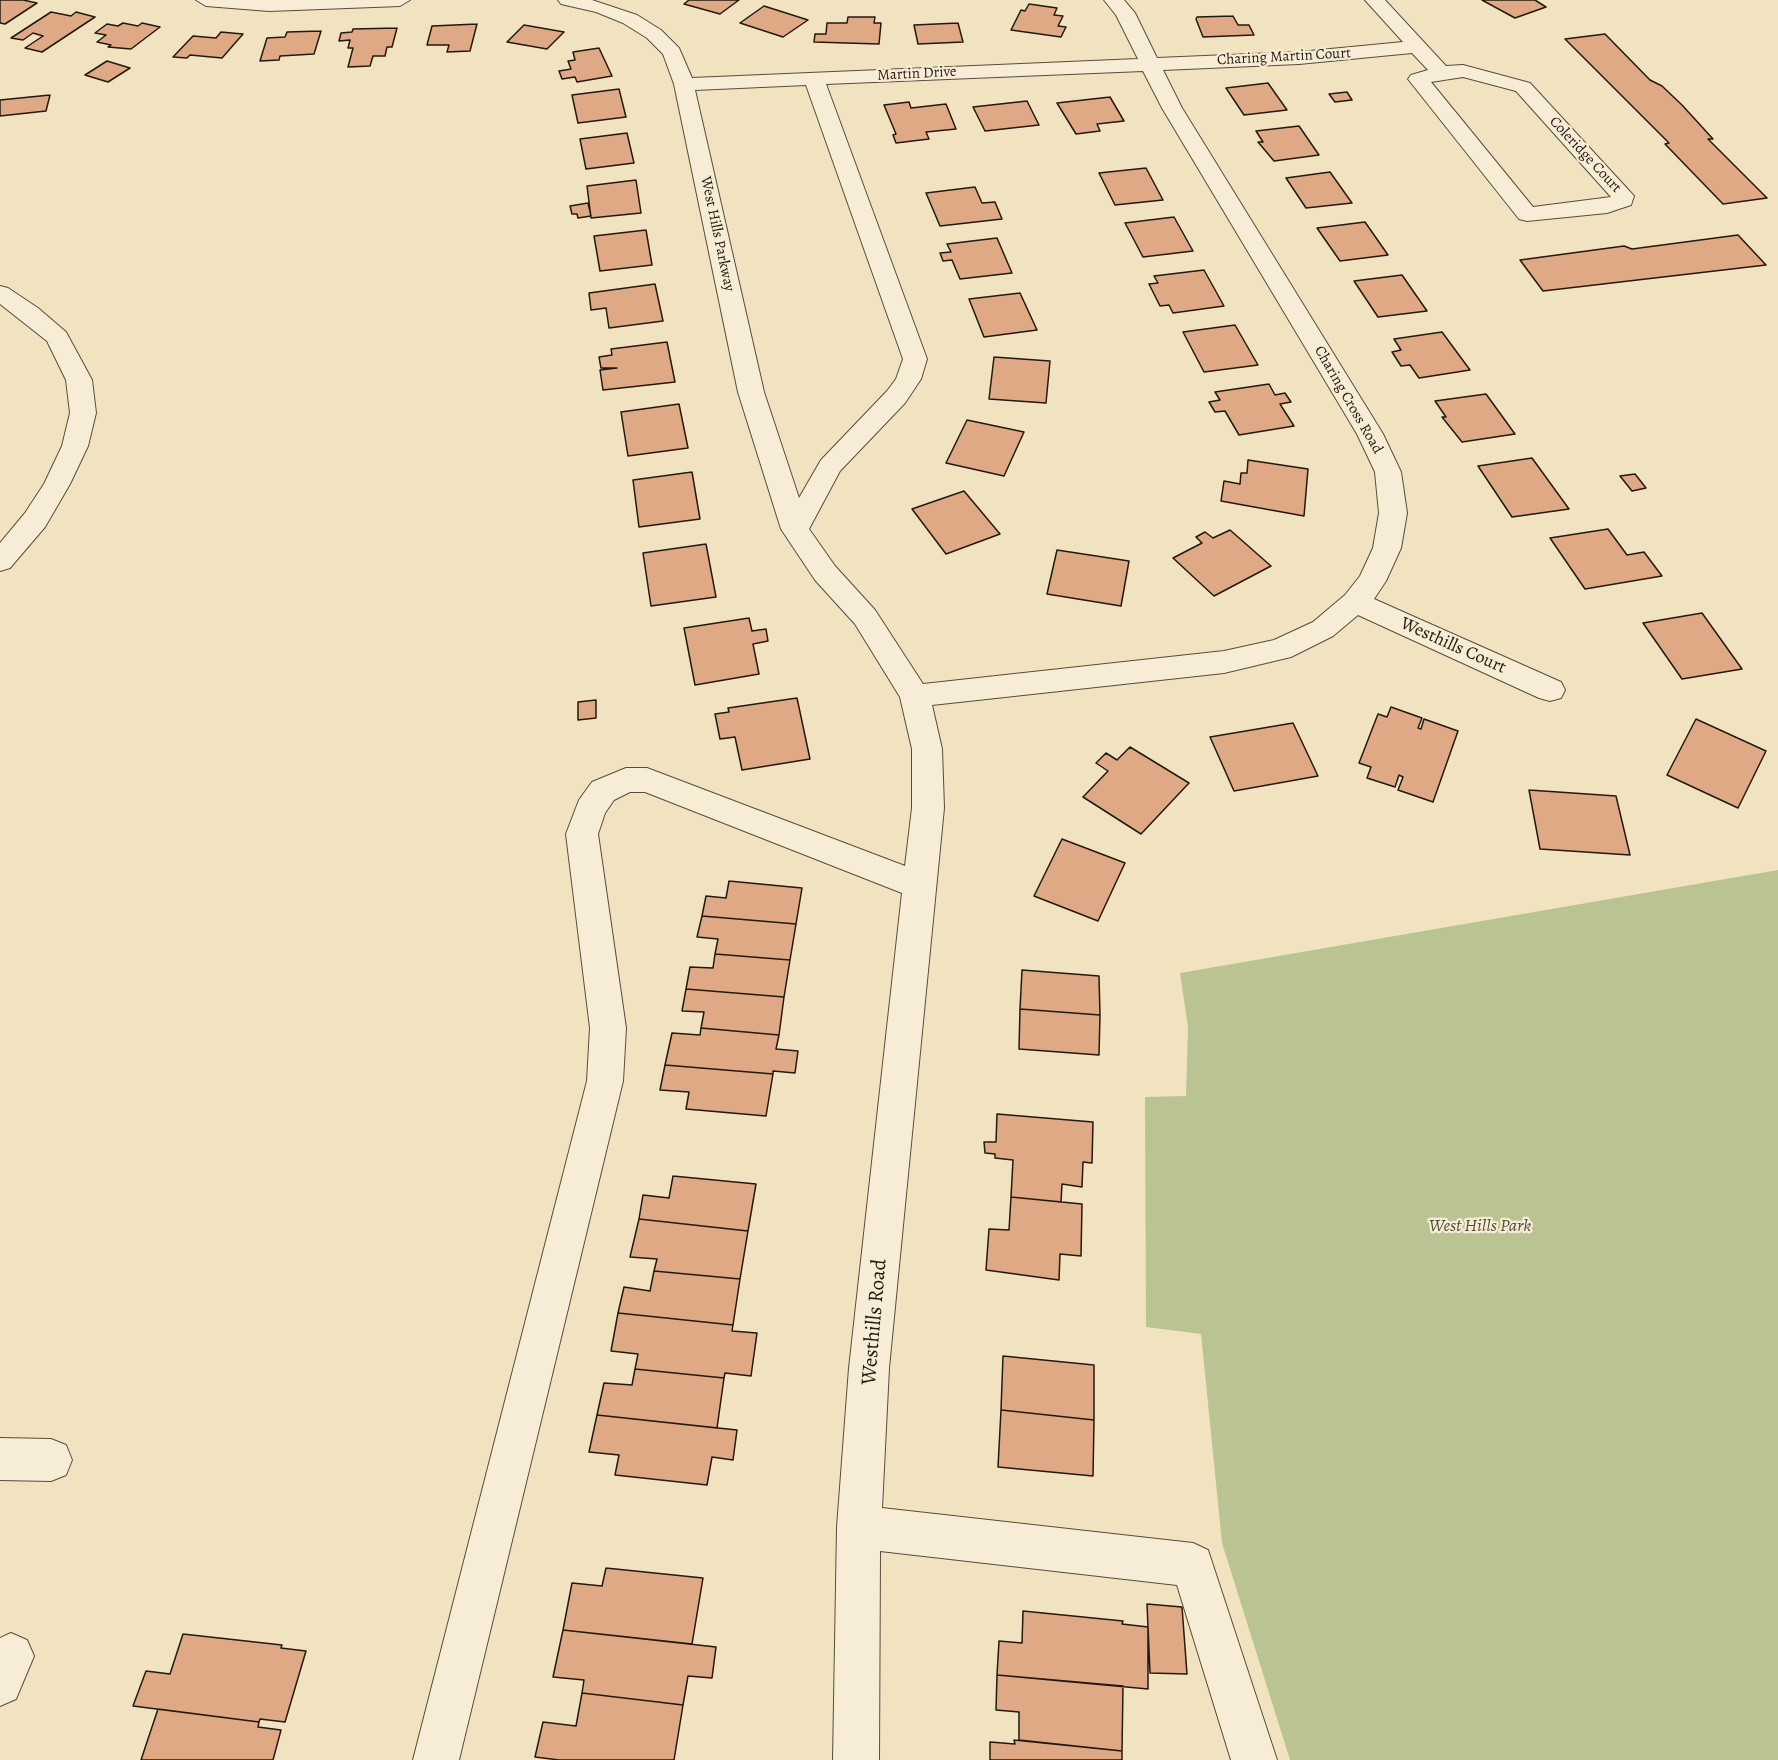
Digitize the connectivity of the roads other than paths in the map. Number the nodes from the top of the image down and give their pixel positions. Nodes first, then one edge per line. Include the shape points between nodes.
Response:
1 (206, 0) edge
2 (400, 0) edge
3 (568, 0) edge
4 (1114, 0) edge
5 (1375, 0) edge
6 (1417, 47) junction
7 (1150, 64) junction
8 (1441, 73) junction
9 (814, 78) junction
10 (684, 84) junction
11 (0, 293) edge
12 (795, 529) junction
13 (0, 561) edge
14 (1356, 602) junction
15 (1550, 690) dead end
16 (915, 696) junction
17 (918, 885) junction
18 (0, 1459) edge
19 (51, 1460) dead end
20 (859, 1527) junction
21 (436, 1760) edge
22 (856, 1760) edge
23 (1254, 1760) edge

1 - 2 street via 269,5
3 - 10 street, West Hills Parkway via 611,12 654,34 672,52
4 - 7 street, Charing Cross Road via 1125,13
5 - 6 street
6 - 7 street, Charing Martin Court via 1339,55
6 - 8 street
7 - 9 street, Martin Drive
7 - 14 street, Charing Cross Road via 1172,108 1370,434 1388,472 1393,513 1387,548 1372,581
8 - 8 street, Coleridge Court via 1418,79 1527,214 1608,206 1623,200 1523,87 1463,71
9 - 10 street, Martin Drive
9 - 12 street via 915,359 909,379 896,397 830,466
10 - 12 street, West Hills Parkway via 751,392
11 - 13 street via 57,337 80,380 83,413 75,446 57,484 35,520
12 - 16 street, West Hills Parkway via 825,573 865,618
14 - 15 street, Westhills Court
14 - 16 street, Charing Cross Road via 1323,629 1281,649 1224,662
16 - 17 street, West Hills Parkway via 927,749 928,808
17 - 20 street, Westhills Road via 869,1368
17 - 21 street via 647,780 626,780 603,791 590,809 582,834 608,1028 605,1081
18 - 19 street
20 - 22 street, Westhills Road
20 - 23 street via 1193,1565

